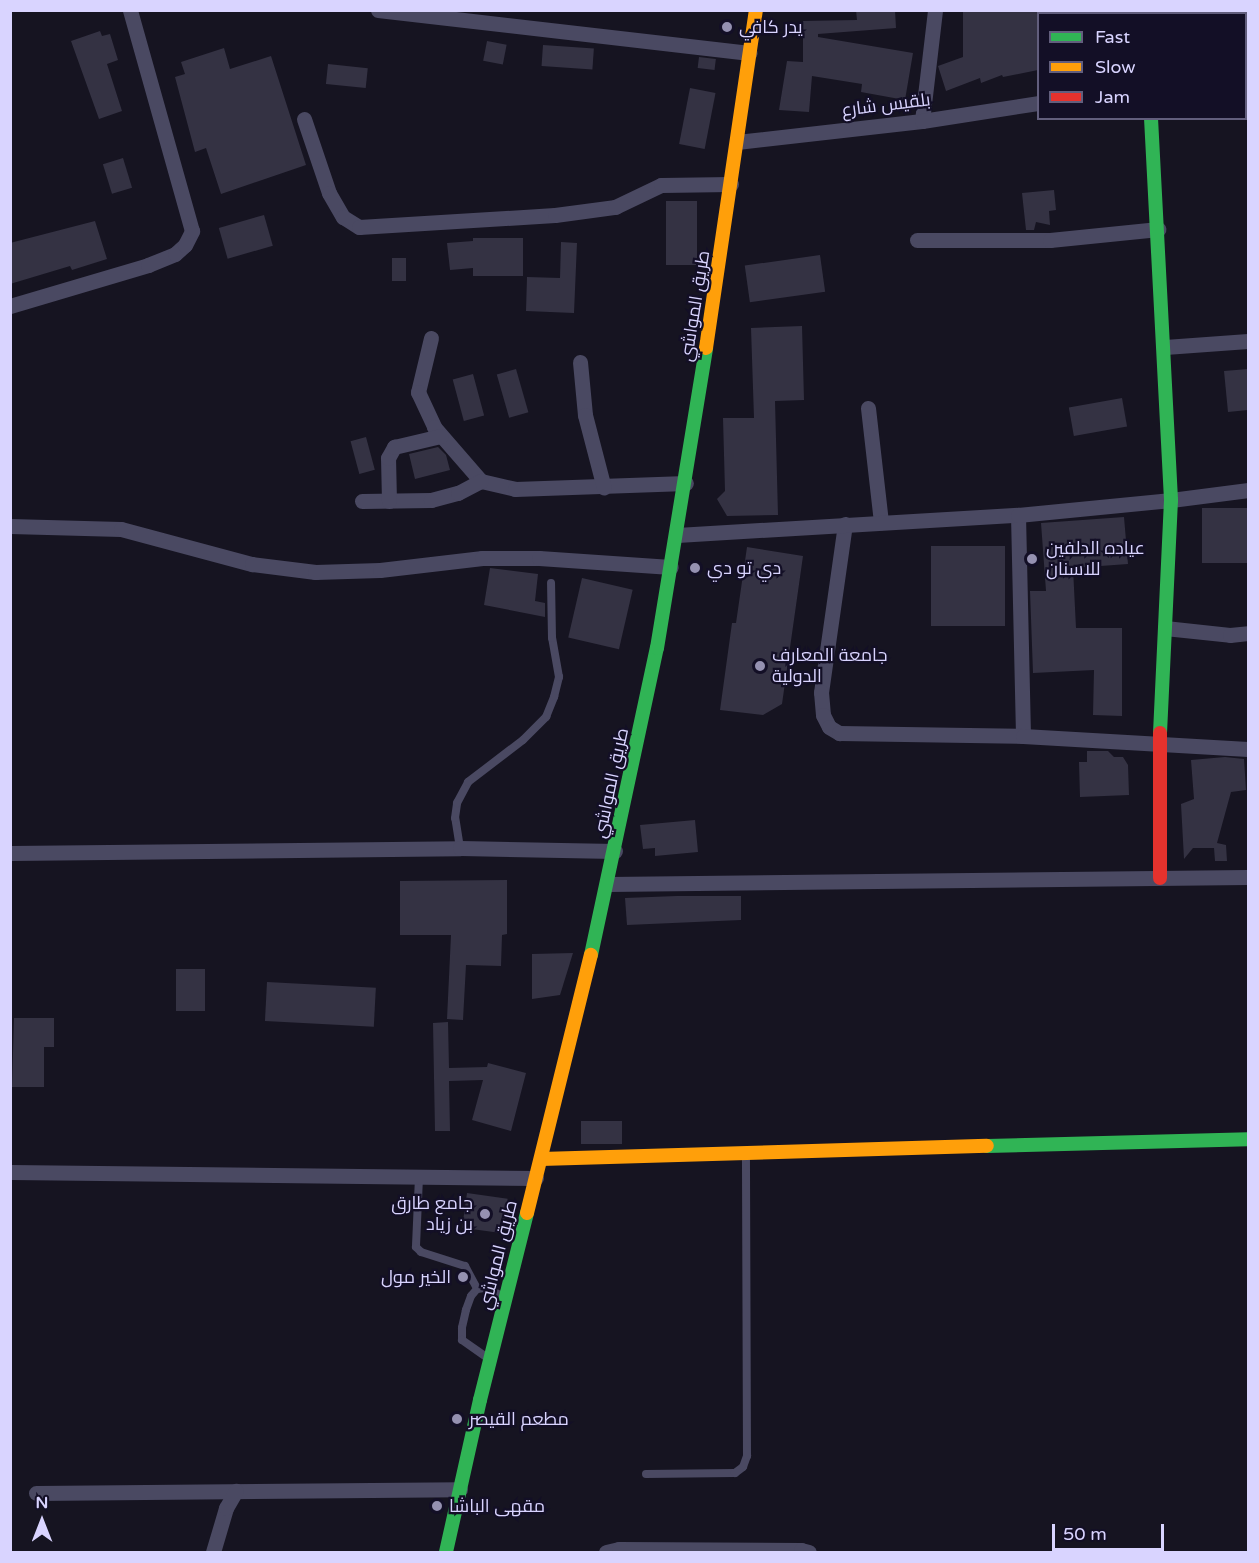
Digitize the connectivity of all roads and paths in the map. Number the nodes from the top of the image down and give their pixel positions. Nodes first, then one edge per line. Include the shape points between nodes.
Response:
1 (130, 10) edge
2 (378, 10) edge
3 (756, 10) edge
4 (935, 10) edge
5 (750, 53) junction
6 (1037, 103) edge
7 (304, 119) dead end
8 (1151, 120) edge
9 (922, 121) junction
10 (737, 142) junction
11 (731, 184) junction
12 (1158, 229) junction
13 (917, 240) dead end
14 (10, 306) edge
15 (431, 338) dead end
16 (1248, 341) edge
17 (1165, 347) junction
18 (580, 362) dead end
19 (868, 408) dead end
20 (441, 436) junction
21 (481, 481) junction
22 (686, 483) junction
23 (604, 488) junction
24 (1248, 490) edge
25 (362, 501) dead end
26 (389, 501) junction
27 (1171, 501) junction
28 (1018, 515) junction
29 (881, 522) junction
30 (845, 524) junction
31 (10, 526) edge
32 (677, 535) junction
33 (671, 567) junction
34 (552, 583) dead end
35 (1165, 628) junction
36 (1248, 633) edge
37 (1023, 736) junction
38 (1159, 744) junction
39 (1248, 749) edge
40 (460, 848) junction
41 (615, 851) junction
42 (10, 853) edge
43 (1248, 877) edge
44 (1160, 878) junction
45 (608, 884) junction
46 (1248, 1139) edge
47 (746, 1152) junction
48 (541, 1159) junction
49 (10, 1172) edge
50 (419, 1177) junction
51 (536, 1178) junction
52 (477, 1289) junction
53 (506, 1297) junction
54 (491, 1359) junction
55 (646, 1474) dead end
56 (460, 1489) junction
57 (236, 1491) junction
58 (36, 1493) dead end
59 (213, 1552) edge
60 (446, 1552) edge
61 (606, 1552) edge
62 (809, 1552) edge

1 - 14 street via 192,231 175,254
2 - 5 street
3 - 5 main road, طريق المواشي
4 - 9 street
5 - 10 main road, طريق المواشي
6 - 9 street, بلقيس شارع
7 - 11 street via 329,193 343,217 359,227 555,215 615,207 661,185
8 - 12 main road
9 - 10 street, بلقيس شارع
10 - 11 main road, طريق المواشي
11 - 22 main road, طريق المواشي
12 - 13 street via 1050,240
12 - 17 main road
15 - 20 street via 418,392
16 - 17 street
17 - 27 main road
18 - 23 street via 585,415
19 - 29 street
20 - 21 street
20 - 26 street via 394,447 388,458
21 - 23 street via 515,489
21 - 26 street via 431,501
22 - 23 street
22 - 32 main road, طريق المواشي
24 - 27 street
25 - 26 street
27 - 28 street
27 - 35 main road
28 - 29 street
28 - 37 street
29 - 30 street
30 - 32 street
30 - 37 street via 821,692 823,715 830,727 839,733
31 - 33 street via 121,529 252,564 315,572 380,570 482,558
32 - 33 main road, طريق المواشي
33 - 41 main road, طريق المواشي
34 - 40 lane via 552,638 559,677 554,697 546,717 523,740 468,782 457,803 455,818
35 - 36 street
35 - 38 main road
37 - 38 street
38 - 39 street
38 - 44 main road
40 - 41 street
40 - 42 street
41 - 45 main road, طريق المواشي
43 - 44 street
44 - 45 street
45 - 48 main road, طريق المواشي
46 - 47 main road
47 - 48 main road
47 - 55 lane via 747,1456 743,1467 735,1473
48 - 51 main road, طريق المواشي
49 - 50 street
50 - 51 street
50 - 52 lane via 416,1247 465,1266
51 - 53 main road, طريق المواشي
52 - 53 lane
52 - 54 lane via 466,1310 462,1340
53 - 54 main road, طريق المواشي
54 - 56 main road, طريق المواشي
56 - 57 street
56 - 60 main road, طريق المواشي
57 - 58 street
57 - 59 street via 226,1508
61 - 62 street

